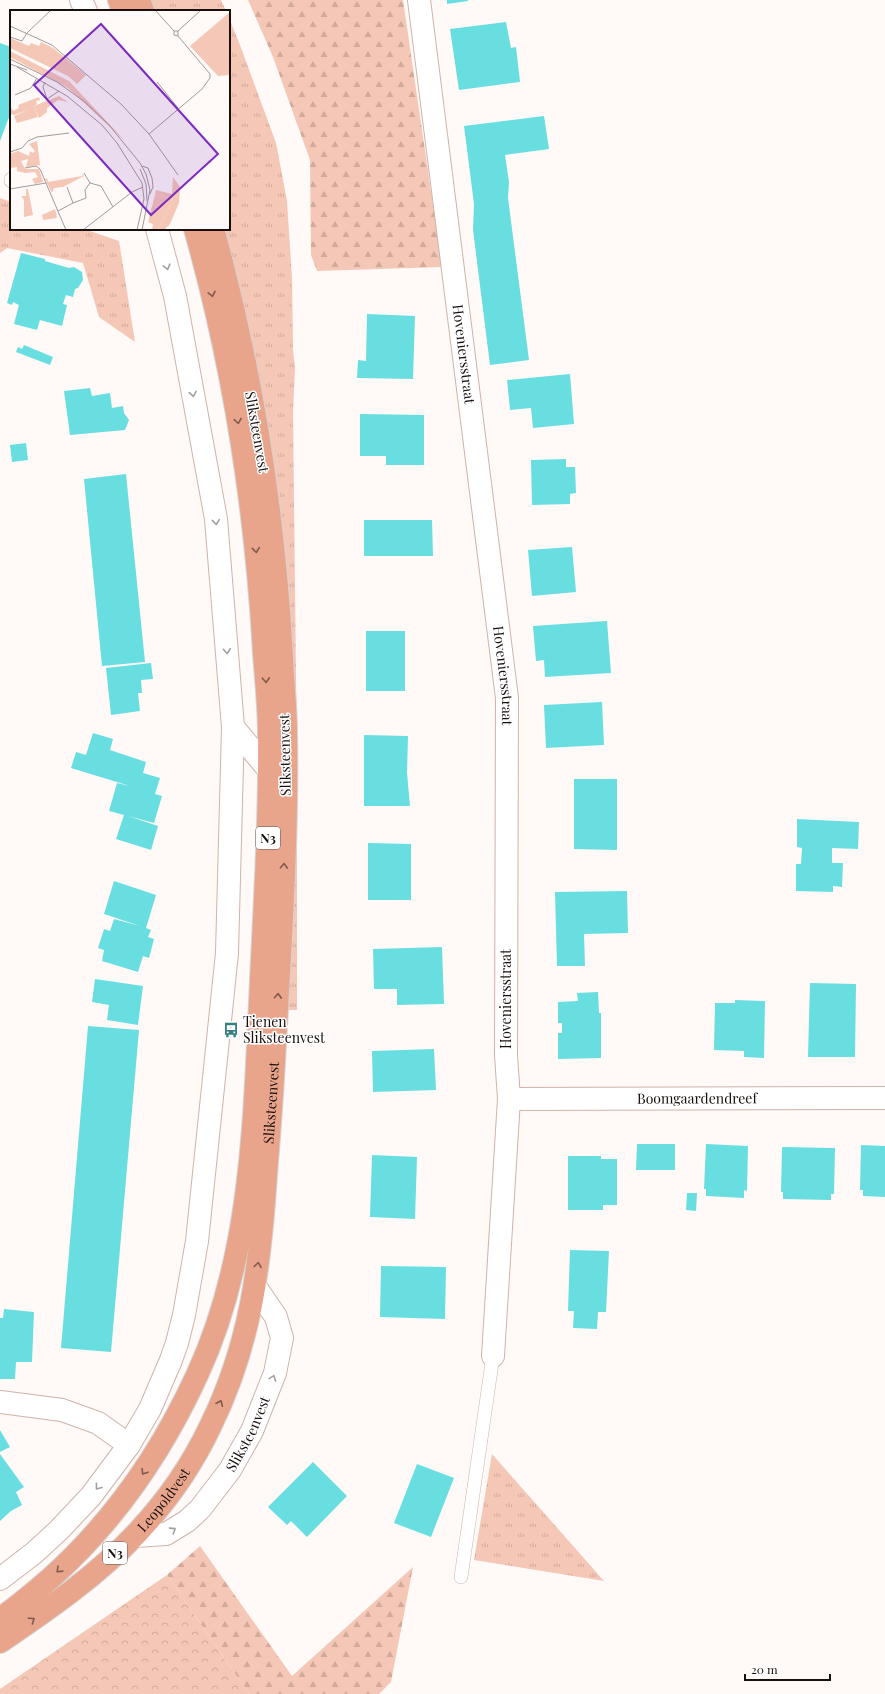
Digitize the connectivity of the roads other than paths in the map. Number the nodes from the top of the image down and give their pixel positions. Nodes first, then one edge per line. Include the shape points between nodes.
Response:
1 (81, 0) edge
2 (119, 0) edge
3 (139, 0) edge
4 (419, 0) edge
5 (86, 10) edge
6 (123, 10) edge
7 (143, 10) edge
8 (157, 230) edge
9 (195, 230) edge
10 (213, 230) edge
11 (233, 727) junction
12 (269, 770) junction
13 (885, 1098) edge
14 (509, 1099) junction
15 (255, 1286) junction
16 (493, 1356) joint
17 (0, 1402) edge
18 (204, 1438) joint
19 (129, 1445) junction
20 (135, 1536) junction
21 (461, 1577) dead end
22 (0, 1579) edge
23 (0, 1619) edge
24 (0, 1642) edge

1 - 5 street
2 - 6 main road
3 - 7 main road
4 - 14 street, Hoveniersstraat via 507,698 506,1055
8 -> 11 street via 175,296 216,519
9 -> 12 main road, Sliksteenvest / N3 via 207,270 233,390 253,515 261,602
15 -> 10 main road, Sliksteenvest / N3 via 261,1248 279,973 286,819 286,728 279,599 263,459 228,283
11 - 12 street, Sliksteenvest
11 - 19 street via 227,954 197,1241 184,1315 171,1360 150,1409
12 -> 23 main road, Sliksteenvest / N3 via 257,1055 244,1213 235,1258 212,1340 164,1439 138,1480 76,1554
13 - 14 street, Boomgaardendreef
14 - 16 street, Hoveniersstraat
18 -> 15 main road, Sliksteenvest / N3 via 236,1365 252,1308
20 -> 15 street, Sliksteenvest via 166,1534 187,1521 200,1509 230,1470 252,1431 275,1373 282,1338 276,1317
16 - 21 lane
17 - 19 street via 62,1410 98,1423
18 - 20 main road, Leopoldvest / N3 via 158,1508
19 -> 22 street via 91,1496 58,1532
24 -> 20 main road, Leopoldvest / N3 via 48,1609

